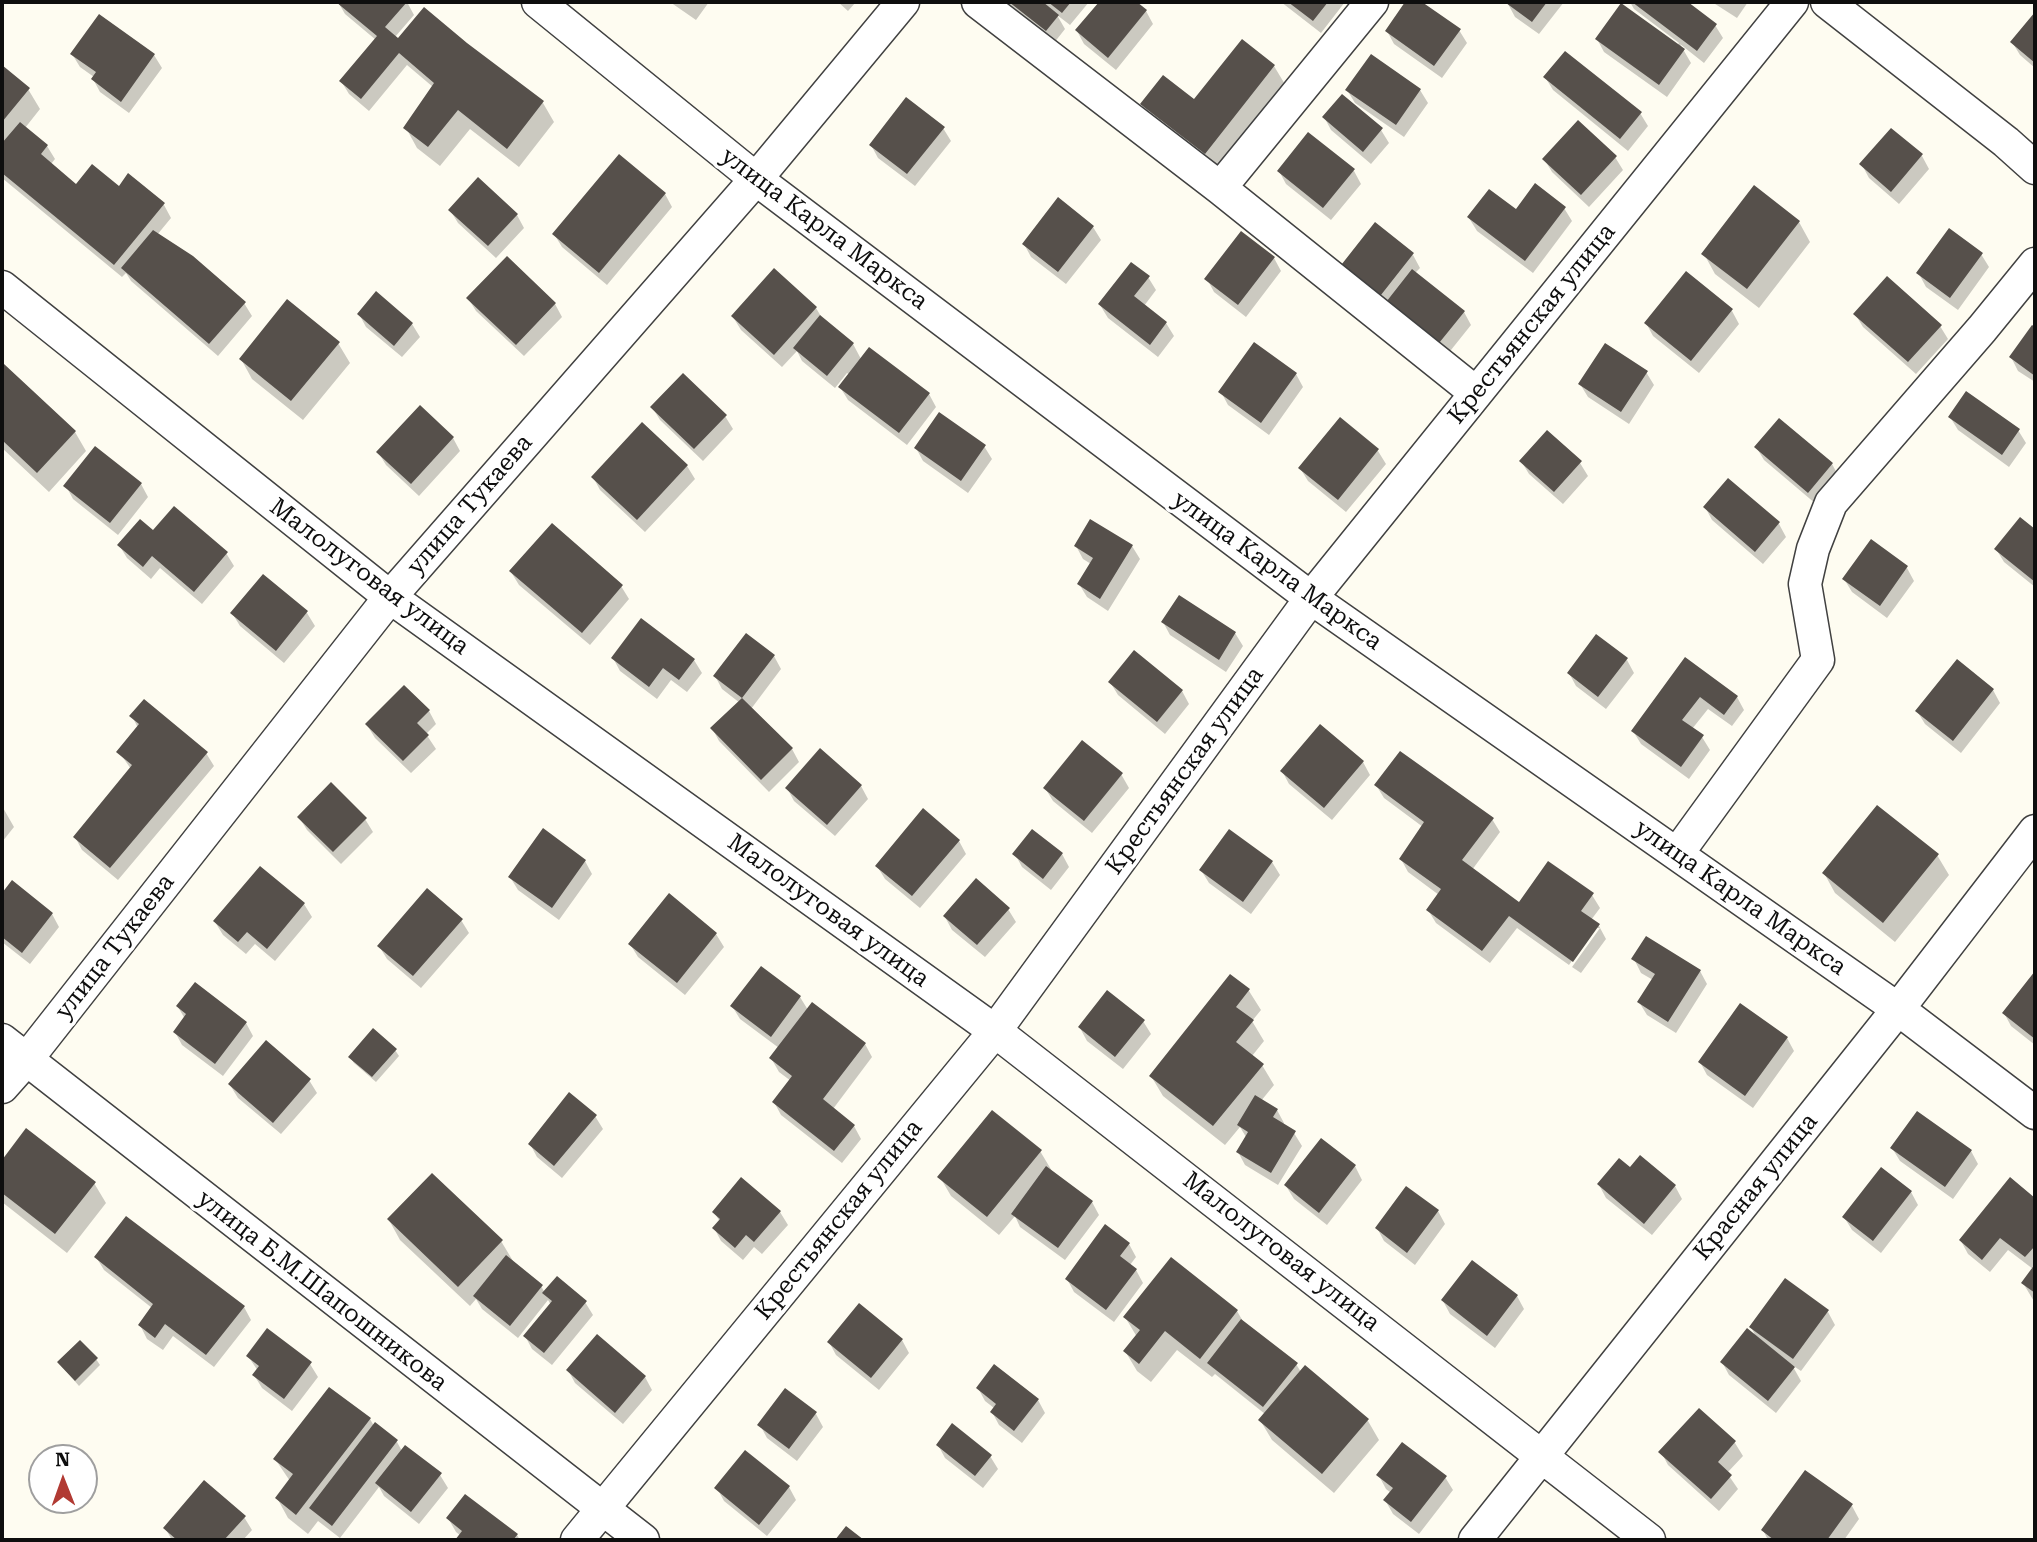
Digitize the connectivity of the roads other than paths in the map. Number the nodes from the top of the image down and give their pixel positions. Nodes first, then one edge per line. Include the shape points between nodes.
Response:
1 (538, 2) edge
2 (903, 2) edge
3 (978, 2) edge
4 (1372, 2) edge
5 (1792, 2) edge
6 (1827, 2) edge
7 (2035, 168) edge
8 (756, 179) junction
9 (1220, 188) junction
10 (2035, 264) edge
11 (2, 287) edge
12 (1476, 393) junction
13 (390, 597) junction
14 (1311, 598) junction
15 (2035, 831) edge
16 (1677, 854) junction
17 (1898, 1009) junction
18 (995, 1031) junction
19 (2, 1040) edge
20 (26, 1060) junction
21 (2, 1087) edge
22 (2035, 1113) edge
23 (1542, 1455) junction
24 (601, 1510) junction
25 (577, 1540) edge
26 (643, 1540) edge
27 (1475, 1540) edge
28 (1650, 1540) edge

1 - 8 street, улица Карла Маркса
2 - 8 street, улица Тукаева
3 - 9 street
4 - 9 street
5 - 12 street, Крестьянская улица
6 - 7 street
8 - 13 street, улица Тукаева
8 - 14 street, улица Карла Маркса
9 - 12 street
10 - 16 street via 1831,503 1805,584 1818,660
11 - 13 street, Малолуговая улица
12 - 14 street, Крестьянская улица
13 - 18 street, Малолуговая улица
13 - 20 street, улица Тукаева
14 - 16 street, улица Карла Маркса
14 - 18 street, Крестьянская улица
15 - 17 street, Красная улица
16 - 17 street, улица Карла Маркса
17 - 22 street, улица Карла Маркса
17 - 23 street, Красная улица
18 - 23 street, Малолуговая улица
18 - 24 street, Крестьянская улица
19 - 20 street, улица Б.М.Шапошникова
20 - 21 street, улица Тукаева
20 - 24 street, улица Б.М.Шапошникова
23 - 27 street, Красная улица
23 - 28 street, Малолуговая улица
24 - 25 street, Крестьянская улица
24 - 26 street, улица Б.М.Шапошникова

